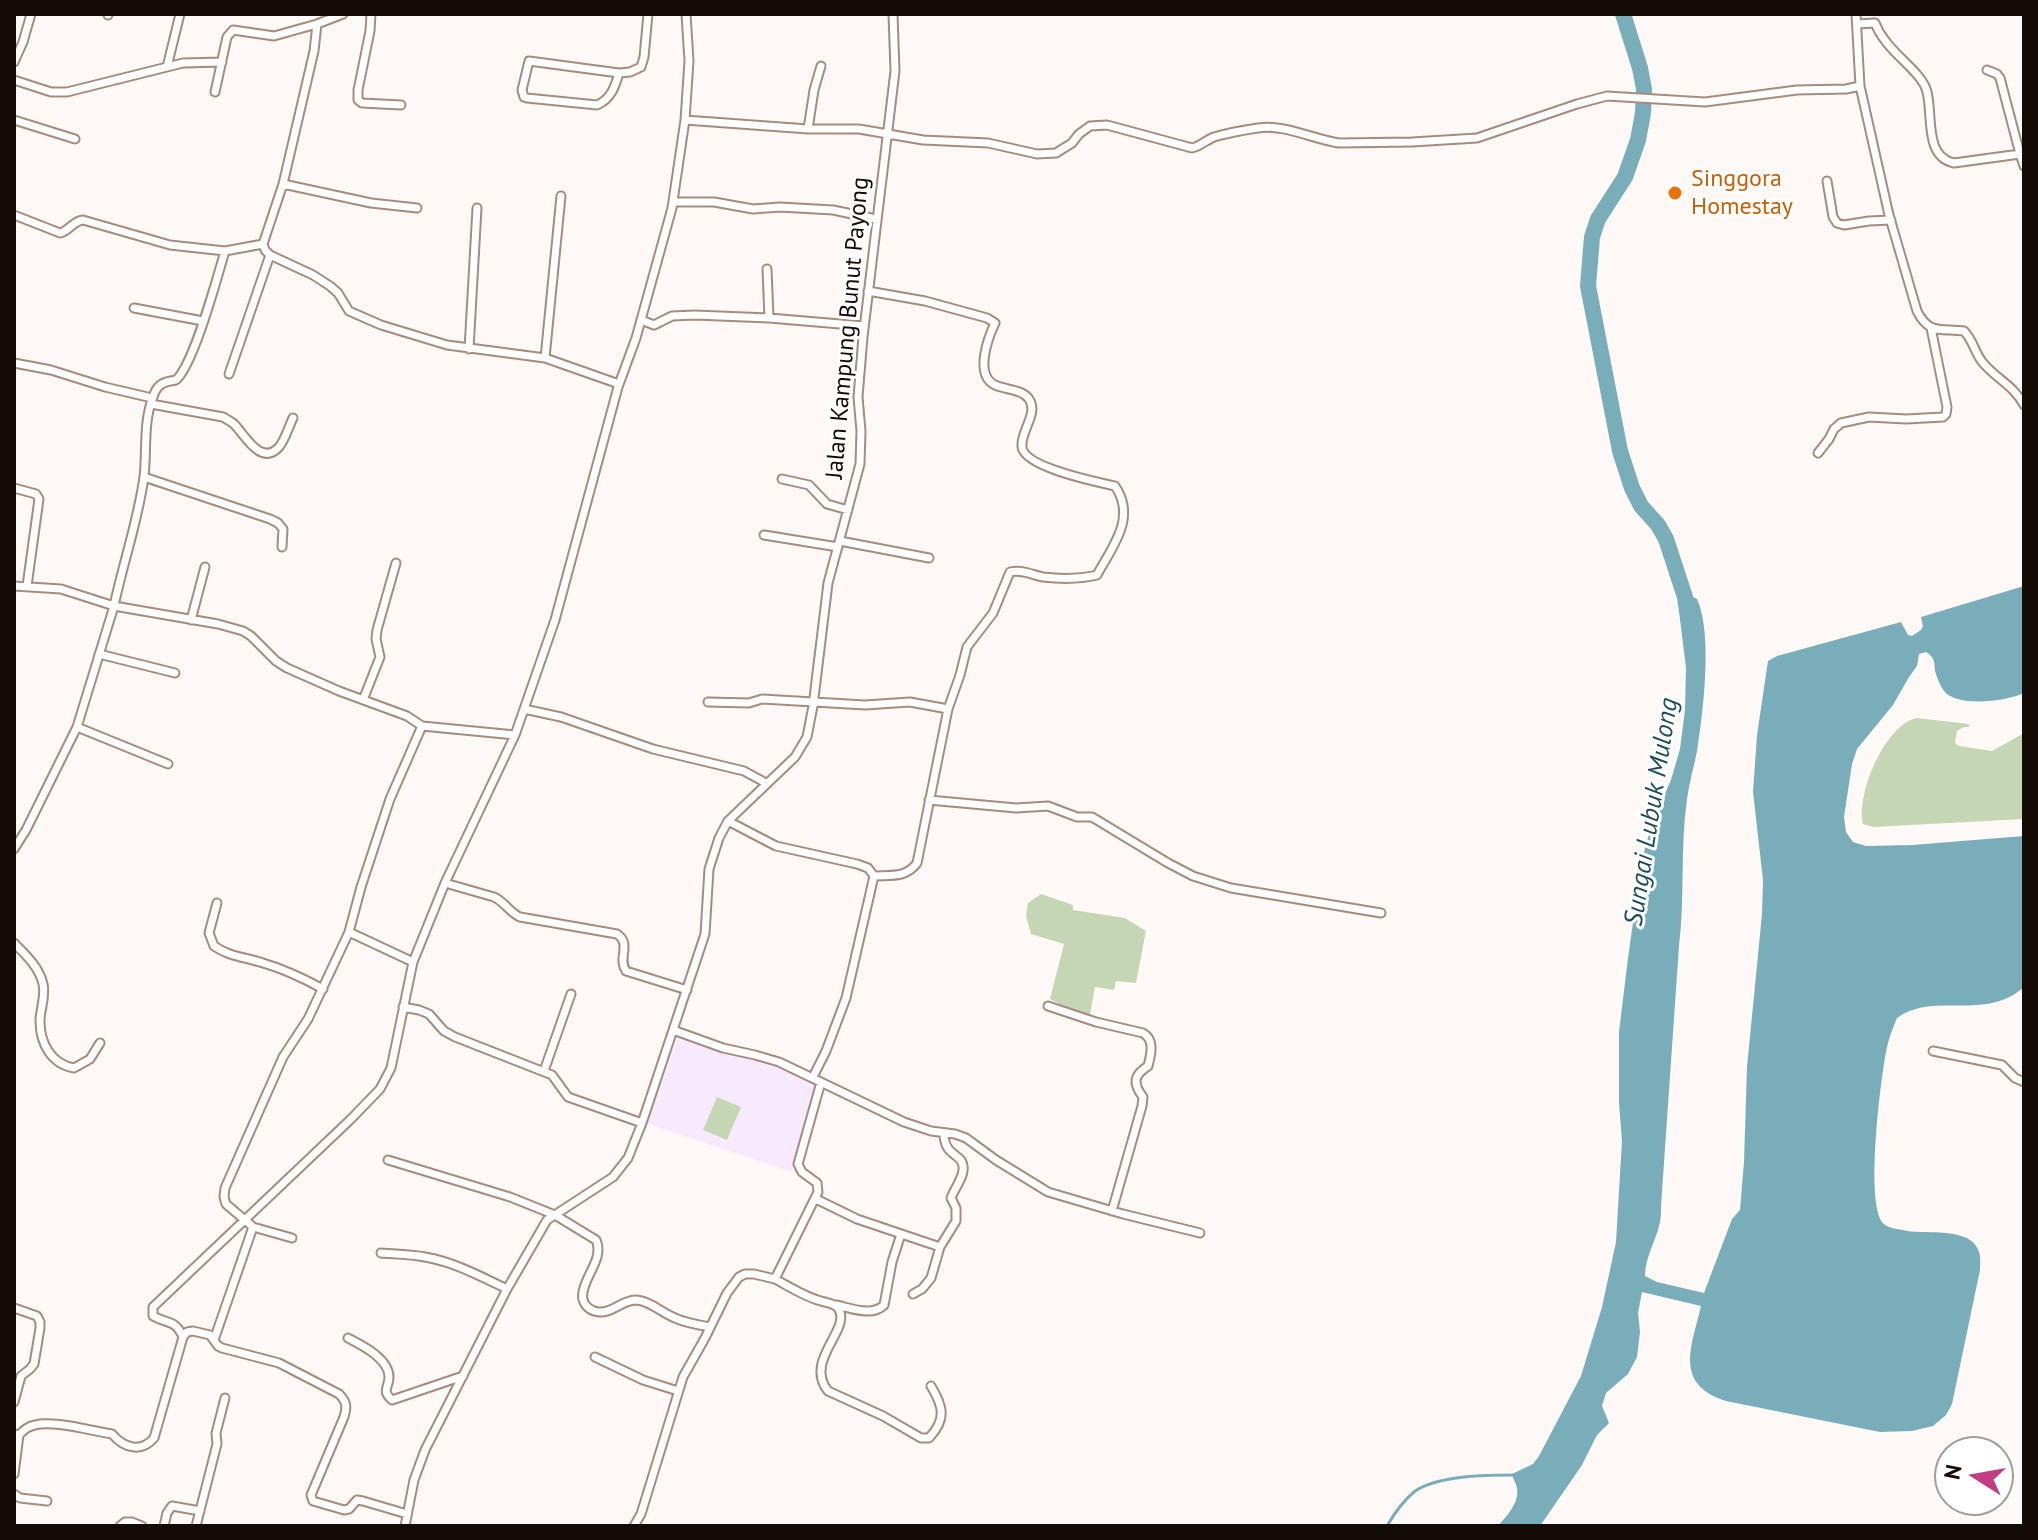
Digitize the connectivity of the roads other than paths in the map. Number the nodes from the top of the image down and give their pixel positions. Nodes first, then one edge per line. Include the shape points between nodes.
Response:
1 (31, 14) edge
2 (180, 14) edge
3 (343, 14) edge
4 (371, 14) edge
5 (648, 14) edge
6 (686, 14) edge
7 (893, 14) edge
8 (1856, 14) edge
9 (1879, 14) edge
10 (1875, 23) junction
11 (317, 24) junction
12 (1857, 24) junction
13 (14, 62) edge
14 (222, 62) junction
15 (821, 66) dead end
16 (167, 67) junction
17 (1987, 70) dead end
18 (619, 73) junction
19 (14, 80) edge
20 (1860, 86) junction
21 (215, 92) dead end
22 (401, 105) dead end
23 (14, 120) edge
24 (685, 120) junction
25 (808, 129) junction
26 (888, 134) junction
27 (75, 139) dead end
28 (2022, 154) edge
29 (2024, 166) edge
30 (1827, 181) dead end
31 (283, 184) junction
32 (561, 196) dead end
33 (673, 202) junction
34 (417, 208) dead end
35 (477, 208) dead end
36 (14, 215) edge
37 (876, 219) junction
38 (1891, 220) junction
39 (263, 244) junction
40 (225, 251) junction
41 (270, 255) junction
42 (767, 269) dead end
43 (868, 291) junction
44 (134, 308) dead end
45 (769, 318) junction
46 (641, 320) junction
47 (203, 321) junction
48 (864, 326) junction
49 (1931, 328) junction
50 (469, 349) junction
51 (545, 358) junction
52 (14, 363) edge
53 (229, 374) dead end
54 (619, 384) junction
55 (151, 401) junction
56 (2024, 405) edge
57 (293, 418) dead end
58 (1818, 453) dead end
59 (144, 477) junction
60 (782, 479) dead end
61 (14, 488) edge
62 (848, 510) junction
63 (764, 535) dead end
64 (839, 544) junction
65 (282, 547) dead end
66 (929, 558) dead end
67 (396, 563) dead end
68 (205, 567) dead end
69 (14, 586) edge
70 (27, 586) junction
71 (114, 606) junction
72 (191, 620) junction
73 (99, 654) junction
74 (175, 673) dead end
75 (363, 700) junction
76 (708, 702) dead end
77 (814, 702) junction
78 (524, 709) junction
79 (948, 709) junction
80 (422, 726) junction
81 (77, 727) junction
82 (515, 735) junction
83 (168, 764) dead end
84 (766, 783) junction
85 (929, 800) junction
86 (728, 821) junction
87 (14, 849) edge
88 (874, 876) junction
89 (445, 883) junction
90 (217, 903) dead end
91 (1381, 913) dead end
92 (349, 932) junction
93 (14, 943) edge
94 (413, 962) junction
95 (323, 989) junction
96 (687, 990) junction
97 (571, 994) dead end
98 (1048, 1006) dead end
99 (403, 1007) junction
100 (673, 1030) junction
101 (100, 1043) dead end
102 (1933, 1051) dead end
103 (544, 1071) junction
104 (817, 1080) junction
105 (2024, 1082) edge
106 (642, 1123) junction
107 (944, 1133) junction
108 (388, 1160) dead end
109 (816, 1199) junction
110 (1112, 1211) junction
111 (555, 1215) junction
112 (246, 1220) junction
113 (253, 1227) junction
114 (1200, 1233) dead end
115 (901, 1234) junction
116 (292, 1238) dead end
117 (940, 1247) junction
118 (381, 1253) dead end
119 (775, 1279) junction
120 (507, 1289) junction
121 (913, 1294) dead end
122 (834, 1304) junction
123 (14, 1308) edge
124 (710, 1327) junction
125 (183, 1337) junction
126 (348, 1338) dead end
127 (214, 1340) junction
128 (595, 1357) dead end
129 (463, 1376) junction
130 (931, 1386) dead end
131 (678, 1391) junction
132 (225, 1398) dead end
133 (14, 1402) edge
134 (16, 1434) edge
135 (14, 1474) edge
136 (14, 1494) edge
137 (47, 1501) dead end
138 (200, 1511) junction
139 (407, 1514) junction
140 (120, 1526) edge
141 (142, 1526) edge
142 (164, 1526) edge
143 (196, 1526) edge
144 (405, 1526) edge
145 (634, 1526) edge

1 - 13 street
2 - 16 street
3 - 11 street
4 - 22 street via 357,97 362,103
5 - 18 street via 641,67
6 - 24 street
7 - 26 street, Jalan Kampung Bunut Payong via 895,71
8 - 12 street
9 - 10 street
10 - 12 street
10 - 28 street via 1923,82 1940,157 1954,163
11 - 14 street via 274,36 233,30
11 - 31 street
12 - 20 street
14 - 16 street
14 - 21 street
15 - 25 street
16 - 19 street via 67,92
17 - 28 street via 2000,78
18 - 18 street via 614,90 597,105 527,98 522,90 529,61
20 - 26 street via 1705,102 1607,96 1454,141 1339,143 1260,127 1212,137 1192,148 1107,125 1090,126 1056,153 1037,154 988,143
20 - 38 street
23 - 27 street
24 - 25 street
24 - 33 street
25 - 26 street
26 - 37 street, Jalan Kampung Bunut Payong
28 - 29 street
30 - 38 street via 1837,223
31 - 34 street
31 - 39 street
32 - 51 street
33 - 37 street via 833,210
33 - 46 street
35 - 50 street
36 - 40 street via 60,233 83,220 170,245
37 - 43 street, Jalan Kampung Bunut Payong
38 - 49 street via 1917,311
39 - 40 street
39 - 41 street
40 - 47 street
41 - 50 street via 330,286 349,311
41 - 53 street
42 - 45 street
43 - 48 street, Jalan Kampung Bunut Payong
43 - 79 street via 925,301 995,323 984,366 993,384 1028,397 1032,406 1024,453 1071,475 1115,486 1124,502 1119,539 1097,575 1010,572 993,613 967,647
44 - 47 street
45 - 46 street via 695,315 654,325
45 - 48 street
46 - 54 street
47 - 55 street via 181,375 162,382
48 - 62 street, Jalan Kampung Bunut Payong via 860,464
49 - 56 street via 1964,331 1980,360
49 - 58 street via 1946,414 1841,423
50 - 51 street
51 - 54 street
52 - 55 street
54 - 78 street via 555,620
55 - 57 street via 223,417 261,452 278,447
55 - 59 street
59 - 65 street via 278,523
59 - 71 street
60 - 62 street via 809,485 827,504
61 - 70 street via 39,499
62 - 64 street, Jalan Kampung Bunut Payong
63 - 64 street
64 - 66 street
64 - 77 street, Jalan Kampung Bunut Payong via 828,583
67 - 75 street via 377,630 380,657
68 - 72 street
69 - 70 street
70 - 71 street via 61,589
71 - 72 street
71 - 73 street
72 - 75 street via 243,631 276,661
73 - 74 street
73 - 81 street
75 - 80 street
76 - 77 street
77 - 79 street via 910,702
77 - 84 street, Jalan Kampung Bunut Payong via 801,748
78 - 82 street
78 - 84 street via 744,771
79 - 85 street
80 - 82 street
80 - 92 street via 390,799
81 - 83 street
81 - 87 street
82 - 89 street
84 - 86 street, Jalan Kampung Bunut Payong
85 - 88 street via 912,870
85 - 91 street via 1048,806 1092,817 1193,876 1231,888
86 - 88 street via 776,846 857,864
86 - 96 street, Jalan Kampung Bunut Payong via 709,869 705,934
88 - 104 street via 846,998
89 - 94 street
89 - 96 street via 501,900 520,917 617,934 625,944 626,971
90 - 95 street via 209,933 214,946
92 - 94 street
92 - 95 street
93 - 101 street via 34,963 43,984 40,1020 48,1054 74,1068 90,1059
94 - 99 street
95 - 112 street via 283,1057 225,1188 226,1204
96 - 100 street, Jalan Kampung Bunut Payong
97 - 103 street
98 - 110 street via 1143,1033 1151,1041 1148,1066 1136,1083 1142,1106
99 - 103 street via 429,1014 455,1037
99 - 112 street via 391,1068 380,1089
100 - 104 street via 779,1062
100 - 106 street, Jalan Kampung Bunut Payong
102 - 105 street via 2002,1065
103 - 106 street via 568,1097
104 - 107 street via 904,1122
104 - 109 street via 817,1100 798,1164 817,1183
106 - 111 street, Jalan Kampung Bunut Payong via 622,1169
107 - 110 street via 966,1138 1048,1192
107 - 117 street via 944,1143 962,1161 963,1171 951,1198 956,1221
108 - 111 street
109 - 115 street
109 - 119 street
110 - 114 street
111 - 120 street, Jalan Kampung Bunut Payong via 539,1231
111 - 124 street via 599,1245 583,1290 589,1309 604,1312 635,1300
112 - 113 street
112 - 125 street via 153,1307 153,1316 172,1322
113 - 116 street
113 - 127 street
115 - 117 street
115 - 122 street via 880,1310
117 - 121 street via 931,1278
118 - 120 street via 446,1262
119 - 122 street
119 - 124 street via 739,1277
120 - 129 street, Jalan Kampung Bunut Payong
122 - 130 street via 840,1323 820,1376 828,1391 929,1438 942,1414
123 - 133 street via 40,1322 34,1364 21,1376
124 - 131 street
125 - 127 street via 193,1331
125 - 134 street via 154,1438 147,1446 127,1446 112,1434 52,1424 37,1424
126 - 129 street via 384,1364 387,1396 392,1400
127 - 139 street via 222,1348 279,1363 344,1399 344,1417 313,1501 344,1510 357,1500
128 - 131 street
129 - 139 street, Jalan Kampung Bunut Payong via 425,1450
131 - 145 street
132 - 138 street
134 - 135 street
136 - 137 street
138 - 142 street via 172,1506
138 - 143 street
139 - 144 street, Jalan Kampung Bunut Payong
140 - 141 street

